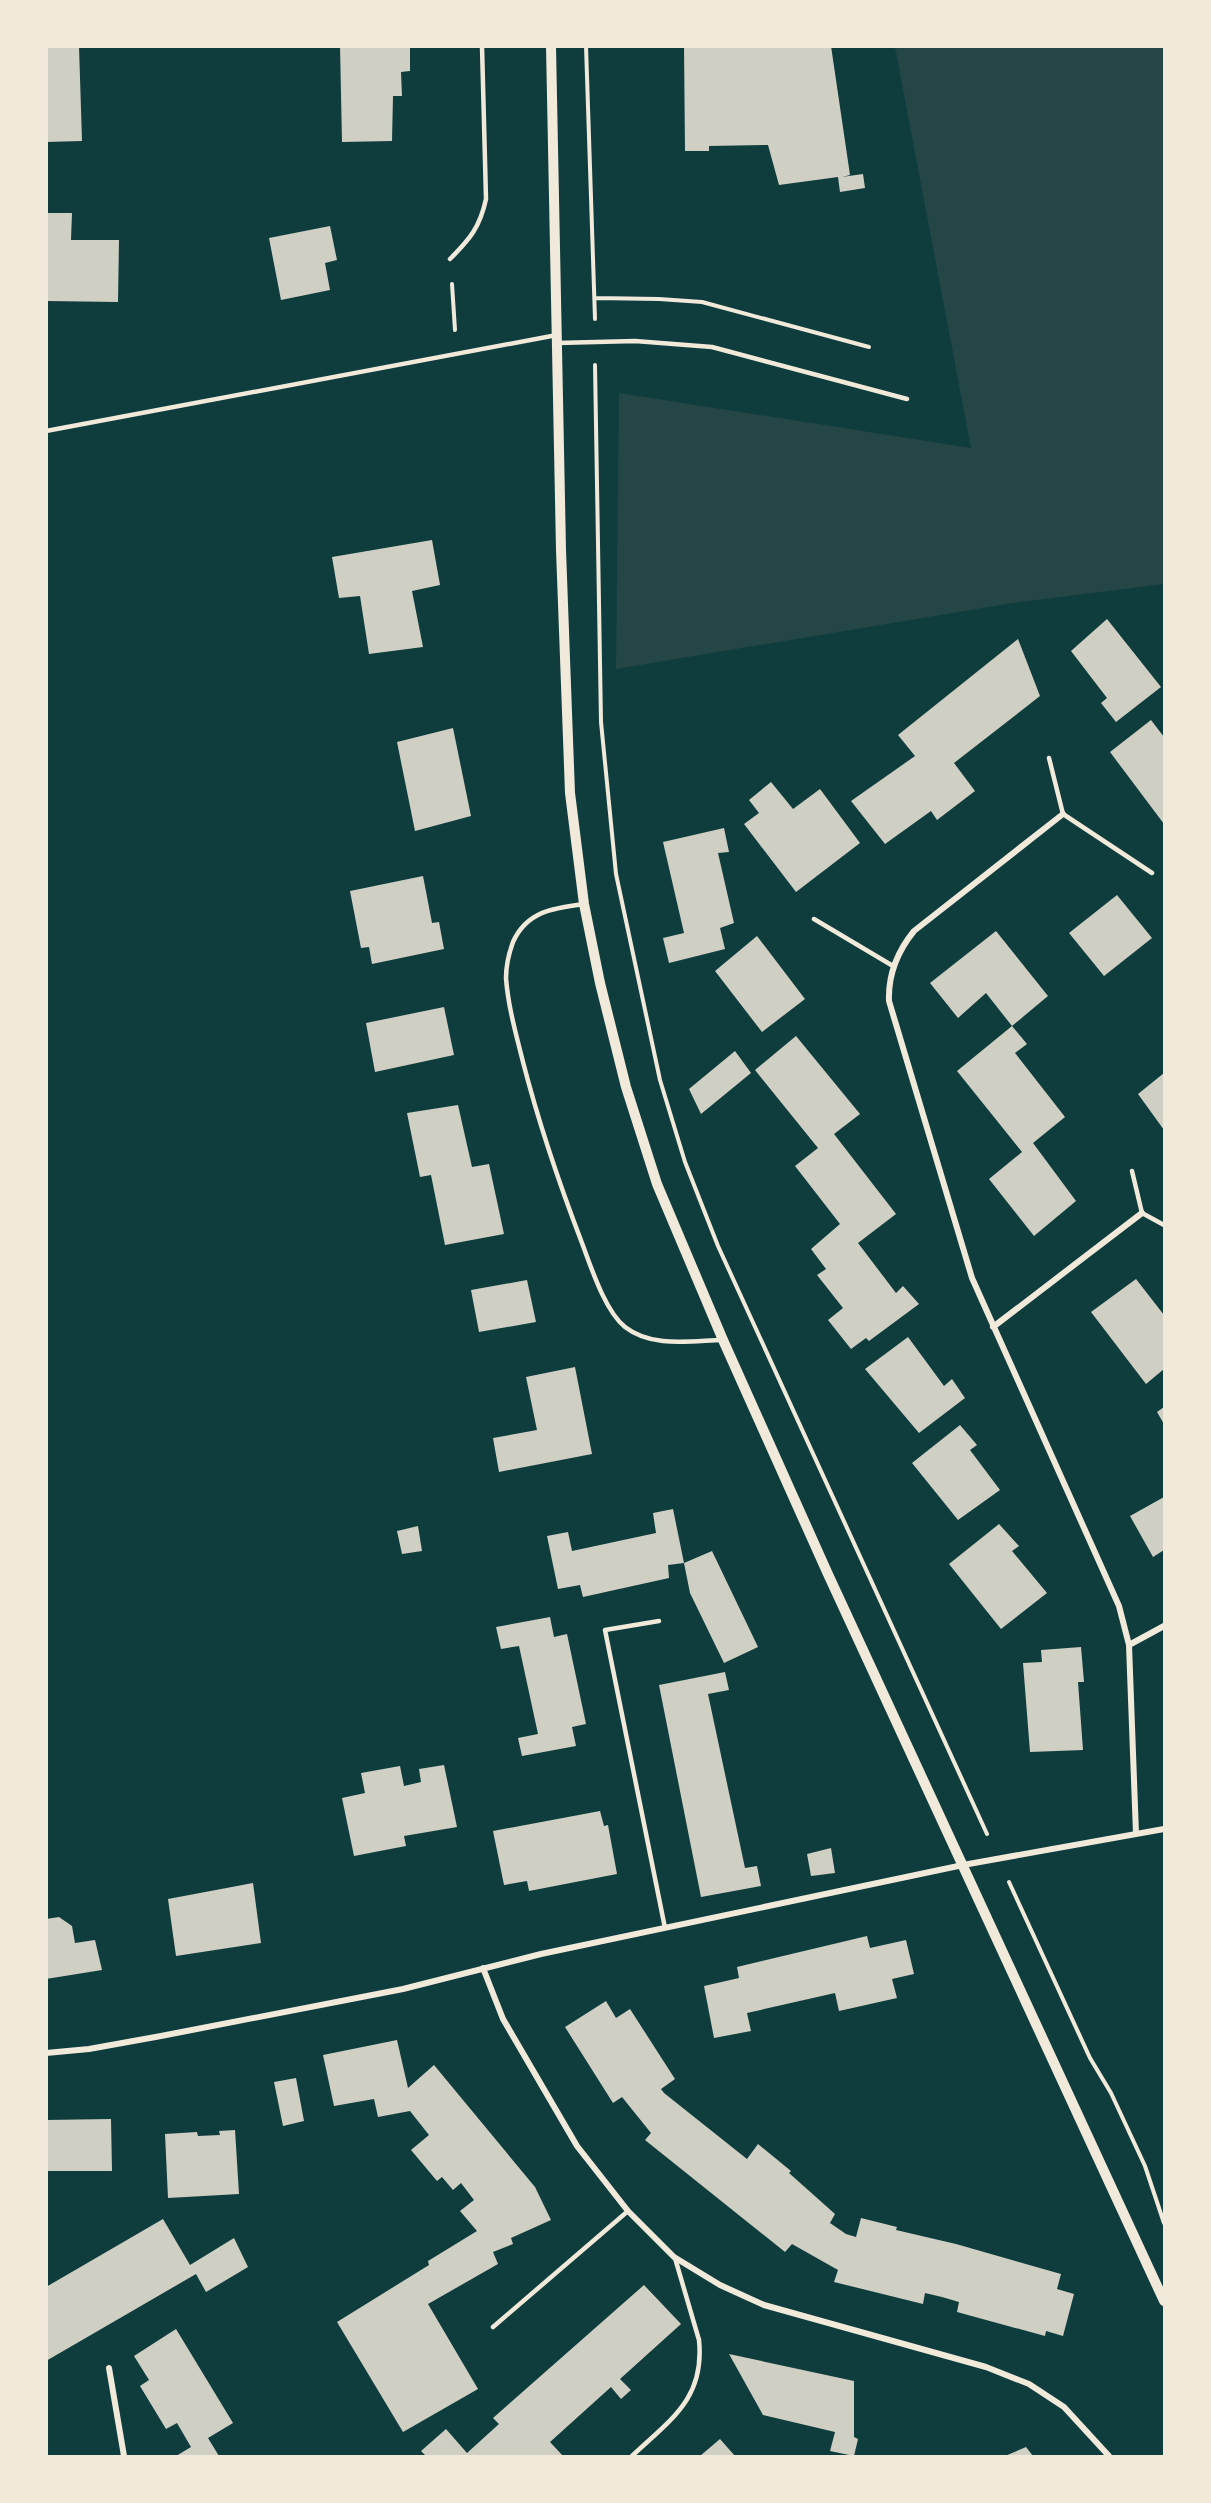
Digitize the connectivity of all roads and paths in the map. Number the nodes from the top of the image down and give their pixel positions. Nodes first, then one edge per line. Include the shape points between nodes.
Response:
1 (482, 46) edge
2 (550, 46) edge
3 (586, 46) edge
4 (450, 259) joint
5 (595, 298) junction
6 (557, 339) junction
7 (595, 341) junction
8 (868, 346) dead end
9 (457, 354) junction
10 (907, 399) dead end
11 (46, 431) edge
12 (1049, 758) dead end
13 (1063, 814) junction
14 (1152, 873) dead end
15 (584, 904) junction
16 (814, 919) dead end
17 (893, 966) junction
18 (1132, 1171) dead end
19 (1142, 1213) junction
20 (1164, 1225) edge
21 (993, 1327) junction
22 (723, 1340) junction
23 (659, 1621) dead end
24 (1164, 1626) edge
25 (1129, 1645) junction
26 (1164, 1829) edge
27 (1136, 1834) junction
28 (999, 1859) junction
29 (963, 1865) junction
30 (665, 1928) junction
31 (483, 1968) junction
32 (46, 2053) edge
33 (628, 2211) junction
34 (1164, 2223) edge
35 (674, 2257) junction
36 (1164, 2301) edge
37 (493, 2327) dead end
38 (109, 2368) dead end
39 (124, 2457) edge
40 (632, 2457) edge
41 (1109, 2457) edge

1 - 4 lane via 486,199 482,219 470,240
2 - 6 street
3 - 5 path
4 - 9 path
5 - 7 path
5 - 8 path via 702,303
6 - 7 lane
6 - 9 lane
6 - 15 street via 568,756
7 - 10 lane via 712,347
7 - 28 path via 604,774 616,874 660,1080 685,1162 718,1246
9 - 11 lane
12 - 13 lane
13 - 14 lane
13 - 17 street via 914,931
15 - 22 street via 634,1116 657,1184
15 - 22 lane via 534,915 521,927 508,958 506,975 512,1016 546,1147 595,1276 624,1326 655,1340
16 - 17 lane
17 - 21 street via 889,990 892,1012 966,1262
18 - 19 lane
19 - 20 lane
19 - 21 street
21 - 25 street via 1119,1605
22 - 29 street
23 - 30 lane via 605,1630
24 - 25 street
25 - 27 street
26 - 27 street
27 - 28 street
28 - 29 street
28 - 34 path via 1090,2058 1145,2166
29 - 30 street
29 - 36 street
30 - 31 street
31 - 32 street via 426,1984 220,2025
31 - 33 street via 503,2019 533,2072 591,2166
33 - 35 street
33 - 37 lane
35 - 40 lane via 699,2340 697,2383 678,2412
35 - 41 street via 720,2286 764,2305 986,2367 1029,2384 1064,2407
38 - 39 street

